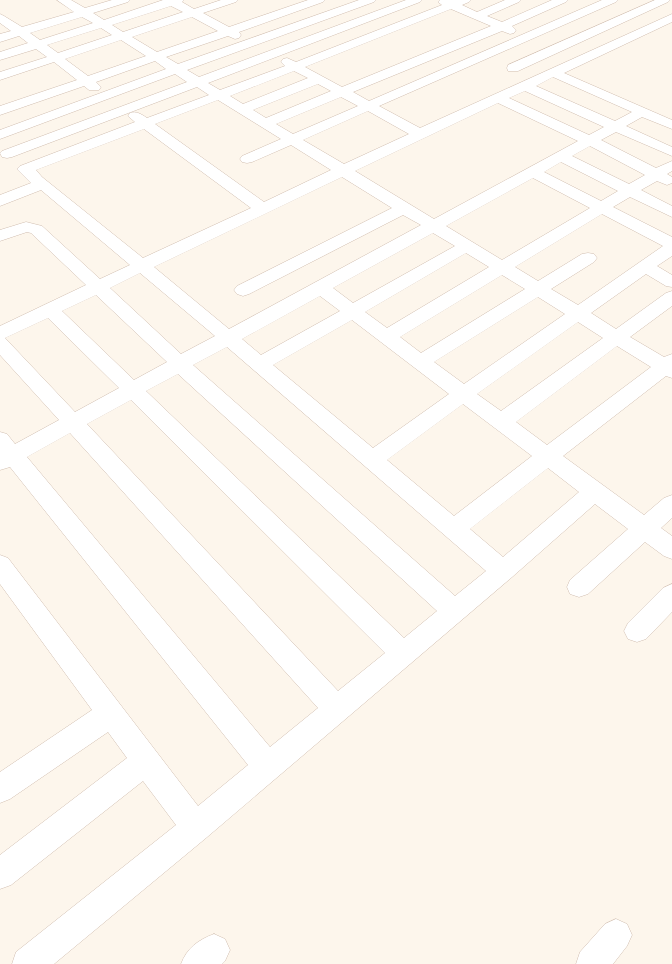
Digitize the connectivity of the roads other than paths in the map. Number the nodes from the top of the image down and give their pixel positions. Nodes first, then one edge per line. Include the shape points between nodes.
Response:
1 (87, 0) edge
2 (124, 0) edge
3 (232, 0) edge
4 (285, 0) edge
5 (319, 0) edge
6 (370, 0) edge
7 (416, 0) edge
8 (465, 0) edge
9 (516, 0) edge
10 (562, 0) edge
11 (612, 0) edge
12 (664, 0) edge
13 (173, 1) edge
14 (67, 2) edge
15 (445, 3) edge
16 (83, 13) junction
17 (193, 13) junction
18 (477, 16) junction
19 (672, 18) edge
20 (102, 24) junction
21 (214, 24) junction
22 (7, 25) edge
23 (502, 26) junction
24 (228, 31) junction
25 (122, 36) junction
26 (528, 37) junction
27 (0, 38) edge
28 (250, 43) junction
29 (38, 44) junction
30 (159, 47) junction
31 (142, 48) junction
32 (556, 50) junction
33 (128, 53) dead end
34 (272, 54) junction
35 (0, 56) edge
36 (56, 58) junction
37 (581, 61) junction
38 (296, 66) junction
39 (86, 67) dead end
40 (512, 68) dead end
41 (176, 69) junction
42 (72, 72) junction
43 (554, 73) junction
44 (0, 76) edge
45 (58, 77) dead end
46 (318, 78) junction
47 (85, 81) junction
48 (197, 82) junction
49 (526, 86) junction
50 (342, 91) junction
51 (105, 95) junction
52 (219, 95) junction
53 (498, 98) junction
54 (368, 106) junction
55 (125, 109) junction
56 (242, 109) junction
57 (0, 111) edge
58 (639, 111) junction
59 (145, 123) junction
60 (265, 123) junction
61 (672, 124) edge
62 (616, 127) junction
63 (420, 134) junction
64 (0, 135) edge
65 (290, 138) junction
66 (590, 141) junction
67 (672, 152) edge
68 (562, 156) junction
69 (12, 158) edge
70 (247, 159) dead end
71 (672, 165) edge
72 (0, 168) edge
73 (342, 170) junction
74 (533, 172) junction
75 (656, 175) junction
76 (38, 181) junction
77 (672, 182) edge
78 (629, 190) junction
79 (0, 201) edge
80 (600, 207) junction
81 (404, 208) junction
82 (263, 209) junction
83 (672, 212) edge
84 (434, 226) junction
85 (0, 236) edge
86 (672, 244) edge
87 (466, 246) junction
88 (672, 248) edge
89 (588, 258) dead end
90 (142, 266) junction
91 (501, 267) junction
92 (645, 267) junction
93 (672, 282) edge
94 (98, 287) junction
95 (320, 288) junction
96 (538, 289) junction
97 (243, 290) dead end
98 (672, 297) edge
99 (50, 309) junction
100 (352, 311) junction
101 (578, 314) junction
102 (0, 333) edge
103 (386, 337) junction
104 (616, 337) junction
105 (229, 338) junction
106 (0, 343) edge
107 (421, 362) junction
108 (180, 364) junction
109 (260, 364) junction
110 (669, 366) edge
111 (133, 390) junction
112 (463, 394) junction
113 (74, 422) junction
114 (501, 422) junction
115 (4, 452) edge
116 (548, 457) junction
117 (372, 460) junction
118 (594, 492) junction
119 (672, 504) edge
120 (454, 528) junction
121 (644, 529) junction
122 (672, 549) edge
123 (0, 565) edge
124 (502, 571) junction
125 (579, 587) dead end
126 (672, 595) edge
127 (454, 611) junction
128 (637, 630) dead end
129 (403, 654) junction
130 (337, 709) junction
131 (110, 714) junction
132 (146, 761) junction
133 (268, 767) junction
134 (0, 789) edge
135 (196, 828) junction
136 (0, 874) edge
137 (616, 935) dead end
138 (28, 964) edge
139 (592, 964) edge

1 - 14 street
2 - 16 street
3 - 17 street
4 - 21 street
5 - 24 street
6 - 28 street
7 - 34 street
8 - 15 street
9 - 18 street
10 - 23 street
11 - 26 street
12 - 32 street
13 - 17 street
13 - 20 street
14 - 16 street
14 - 22 street
15 - 18 street
15 - 38 street
16 - 20 street
16 - 22 street
17 - 21 street
17 - 25 street
18 - 23 street
19 - 37 street
20 - 25 street
20 - 29 street
21 - 24 street
21 - 30 street
22 - 27 street
22 - 29 street
23 - 26 street
23 - 50 street
24 - 28 street
24 - 30 street
25 - 31 street
25 - 36 street
26 - 32 street
26 - 54 street
28 - 34 street
28 - 41 street
29 - 35 street
29 - 36 street
30 - 31 street
30 - 41 street
30 - 47 street
31 - 33 street
32 - 37 street
32 - 40 street
34 - 38 street
34 - 48 street
36 - 42 street
36 - 44 street
37 - 43 street
38 - 46 street
38 - 52 street
39 - 42 street
41 - 48 street
41 - 51 street
42 - 45 street
42 - 47 street
43 - 49 street
43 - 58 street
46 - 50 street
46 - 56 street
47 - 51 street
47 - 57 street
48 - 52 street
48 - 55 street
49 - 53 street
49 - 62 street
50 - 54 street
50 - 60 street
51 - 55 street
51 - 64 street
52 - 56 street
52 - 59 street
53 - 63 street
53 - 66 street
54 - 63 street
54 - 65 street
55 - 59 street
55 - 69 street
56 - 60 street
58 - 61 street
58 - 62 street via 639,114
59 - 69 street
59 - 82 street
60 - 65 street
62 - 66 street
62 - 67 street
63 - 73 street
65 - 70 street
65 - 73 street
66 - 68 street
66 - 75 street
68 - 74 street
68 - 78 street
69 - 72 street
69 - 76 street
71 - 75 street
73 - 81 street
73 - 82 street
74 - 80 street
74 - 84 street
75 - 77 street
75 - 78 street
76 - 79 street via 40,183 37,186
76 - 90 street
78 - 80 street
78 - 83 street
80 - 86 street
80 - 91 street
81 - 84 street
81 - 97 street
82 - 90 street
84 - 87 street
84 - 95 street
85 - 94 street via 26,227 36,229
87 - 91 street
87 - 100 street
88 - 92 street
89 - 96 street
90 - 94 street
90 - 105 street
91 - 96 street
91 - 103 street
92 - 93 street
92 - 101 street
94 - 99 street
94 - 108 street
95 - 100 street
95 - 105 street
96 - 101 street
96 - 107 street
98 - 104 street
99 - 102 street
99 - 111 street
100 - 103 street
100 - 109 street
101 - 104 street
101 - 112 street
103 - 107 street
104 - 110 street
104 - 114 street
105 - 108 street
105 - 109 street
106 - 113 street
107 - 112 street
108 - 111 street
108 - 127 street
109 - 117 street
110 - 116 street
111 - 113 street
111 - 129 street
112 - 114 street
112 - 117 street
113 - 115 street
113 - 130 street
114 - 116 street
115 - 133 street
116 - 118 street
116 - 120 street
117 - 120 street
118 - 121 street
118 - 124 street
119 - 121 street
120 - 124 street
121 - 122 street
121 - 125 street
123 - 131 street
124 - 127 street
126 - 128 street
127 - 129 street
129 - 130 street
130 - 133 street
131 - 132 street
131 - 134 street
132 - 135 street
132 - 136 street
133 - 135 street
135 - 138 street
137 - 139 street

